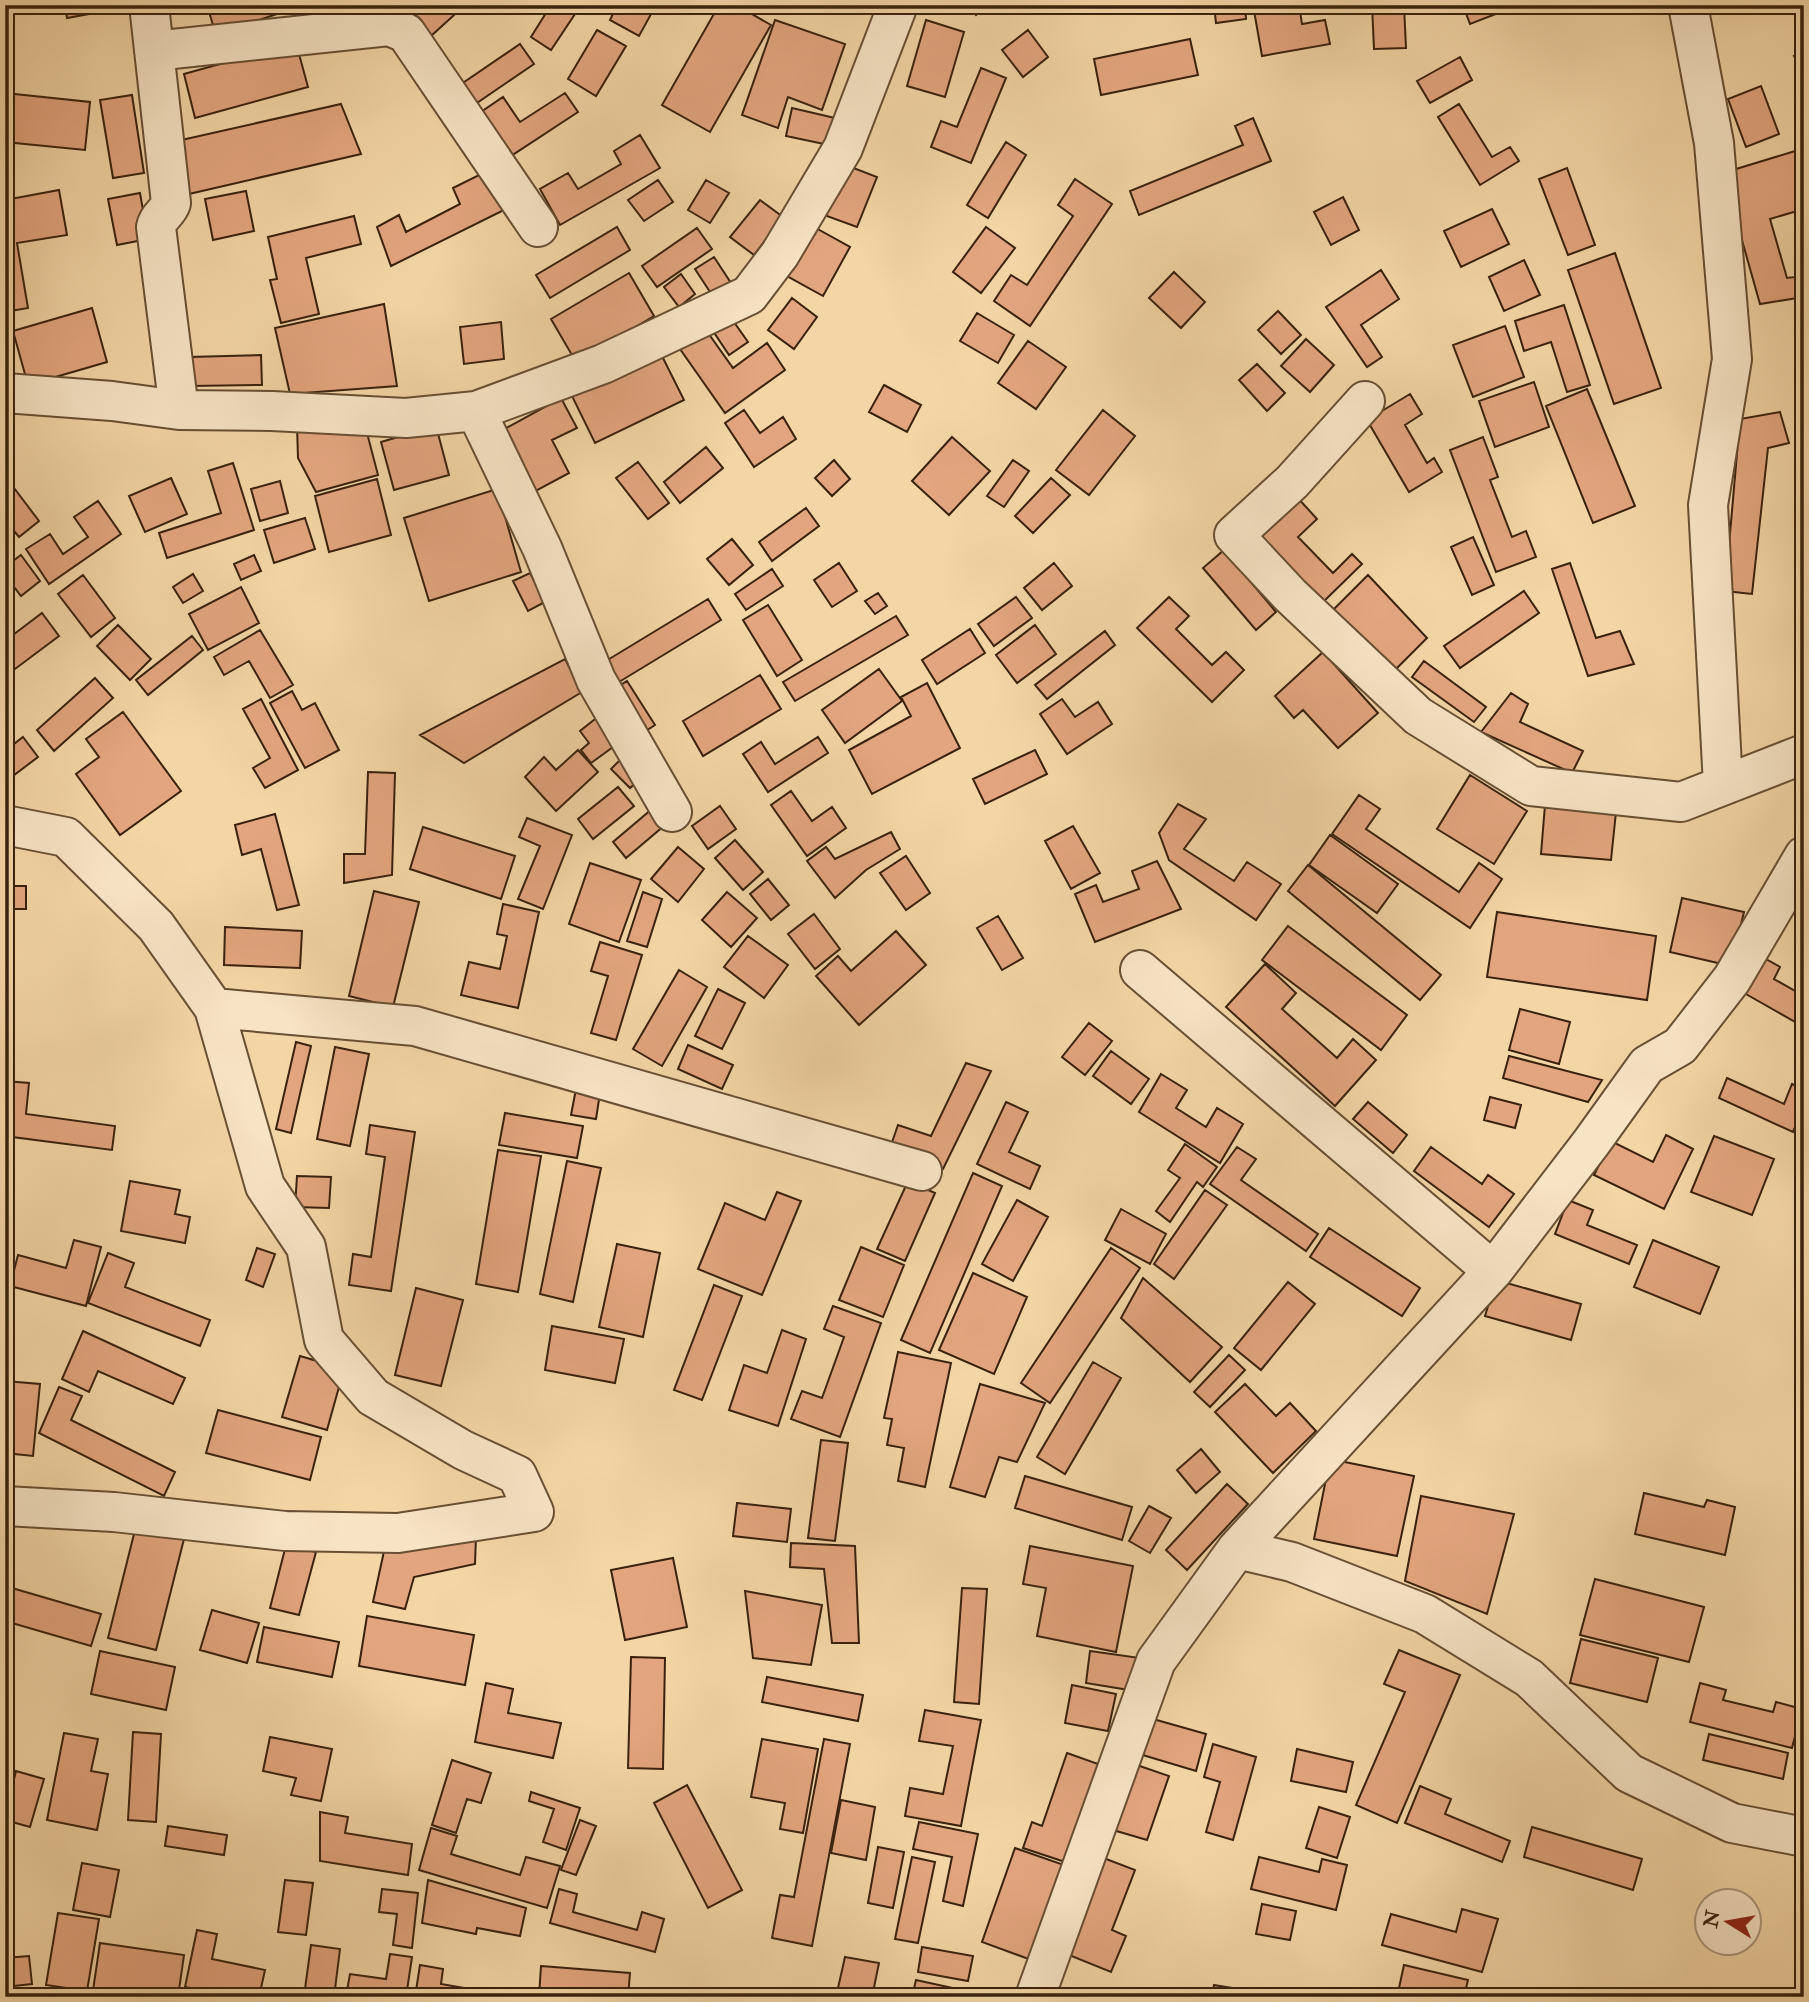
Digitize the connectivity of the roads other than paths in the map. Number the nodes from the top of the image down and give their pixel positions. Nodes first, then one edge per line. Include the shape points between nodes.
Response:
1 (149, 5) edge
2 (898, 5) edge
3 (1688, 5) edge
4 (154, 51) junction
5 (538, 227) dead end
6 (5, 393) edge
7 (1365, 401) dead end
8 (179, 410) junction
9 (477, 411) junction
10 (1804, 754) edge
11 (1723, 785) junction
12 (672, 813) dead end
13 (5, 825) edge
14 (1804, 856) edge
15 (1140, 970) dead end
16 (214, 1008) junction
17 (922, 1171) dead end
18 (1493, 1271) junction
19 (5, 1506) edge
20 (1237, 1549) junction
21 (1804, 1837) edge
22 (1035, 1997) edge

1 - 4 street
2 - 9 street via 843,148 780,254 748,295 603,363
3 - 11 street via 1714,143 1732,359 1708,505
4 - 5 street via 389,26 406,33
4 - 8 street via 171,203 156,227
6 - 8 street
7 - 11 street via 1292,482 1234,535 1290,595 1418,716 1531,786 1681,802
8 - 9 street via 406,418
9 - 12 street via 542,548 596,680
10 - 11 street
13 - 16 street via 66,837 156,926
14 - 18 street via 1732,979 1680,1046 1647,1065
15 - 18 street
16 - 17 street via 415,1026
16 - 19 street via 265,1186 306,1247 324,1340 373,1398 516,1475 534,1512 398,1533 285,1531 114,1512
18 - 20 street
20 - 21 street via 1292,1562 1425,1614 1528,1678 1629,1773 1732,1823
20 - 22 street via 1156,1661

